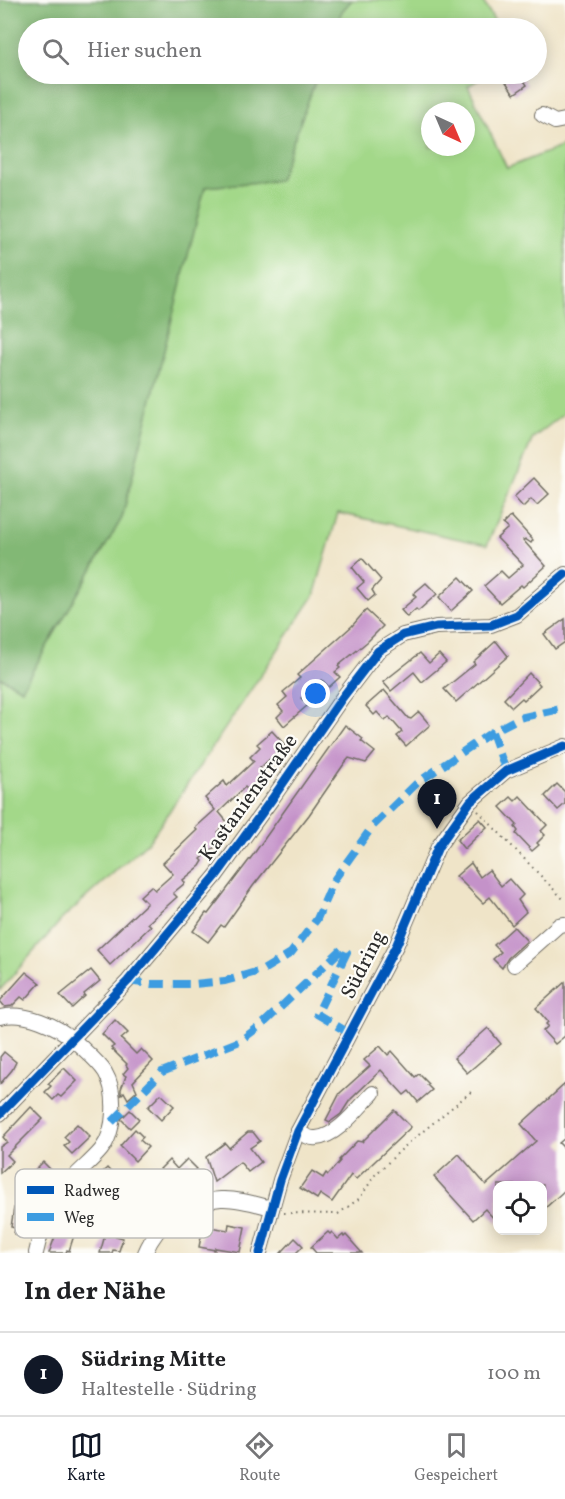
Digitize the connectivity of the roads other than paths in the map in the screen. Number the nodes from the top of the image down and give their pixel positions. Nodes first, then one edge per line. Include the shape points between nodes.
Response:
1 (542, 115) dead end
2 (565, 120) edge
3 (565, 574) edge
4 (565, 746) edge
5 (565, 924) edge
6 (514, 965) dead end
7 (0, 1017) edge
8 (73, 1040) junction
9 (373, 1093) dead end
10 (0, 1114) edge
11 (298, 1131) junction
12 (83, 1169) edge
13 (213, 1200) edge
14 (272, 1208) junction
15 (39, 1238) edge
16 (154, 1238) edge
17 (36, 1253) edge
18 (145, 1253) edge
19 (260, 1253) edge

1 - 2 street via 555,122
3 - 8 street, Kastanienstraße via 517,615 491,625 436,627 403,635 378,651 216,876
4 - 11 street, Südring via 506,771 470,802 438,847 397,944
5 - 6 street
7 - 8 street via 34,1019
8 - 10 street, Kastanienstraße
8 - 12 street via 105,1071 114,1096 112,1122 103,1148
9 - 11 street via 328,1134 317,1138
11 - 14 street, Südring
13 - 14 street via 222,1198
14 - 19 street, Südring
15 - 17 street
16 - 18 street

